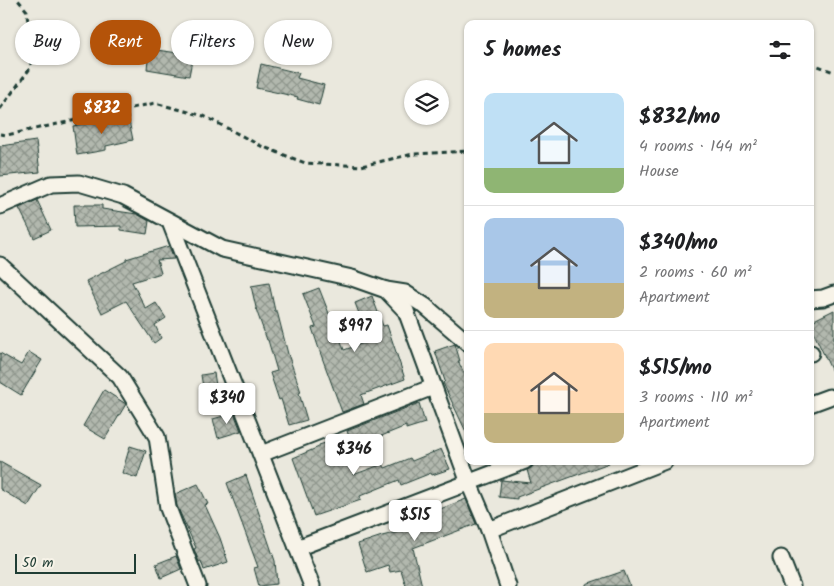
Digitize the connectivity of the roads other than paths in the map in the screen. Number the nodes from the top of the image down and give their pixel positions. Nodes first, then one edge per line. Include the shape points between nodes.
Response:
1 (0, 206) edge
2 (170, 222) junction
3 (0, 265) edge
4 (386, 290) junction
5 (834, 294) edge
6 (814, 299) edge
7 (464, 340) edge
8 (433, 387) junction
9 (829, 397) dead end
10 (814, 403) edge
11 (260, 454) junction
12 (514, 465) edge
13 (655, 465) edge
14 (469, 482) junction
15 (489, 530) junction
16 (297, 548) junction
17 (781, 558) dead end
18 (198, 586) edge
19 (312, 586) edge
20 (508, 586) edge
21 (792, 586) edge

1 - 2 street via 52,184 79,183 123,196
2 - 4 street via 222,249 352,278
2 - 11 street
3 - 18 street via 120,377 158,437 168,508
4 - 7 street via 405,293
4 - 8 street via 406,311
5 - 6 street
8 - 11 street
8 - 14 street
9 - 10 street
11 - 16 street
12 - 14 street
13 - 15 street
14 - 15 street
14 - 16 street
15 - 20 street
16 - 19 street
17 - 21 street

